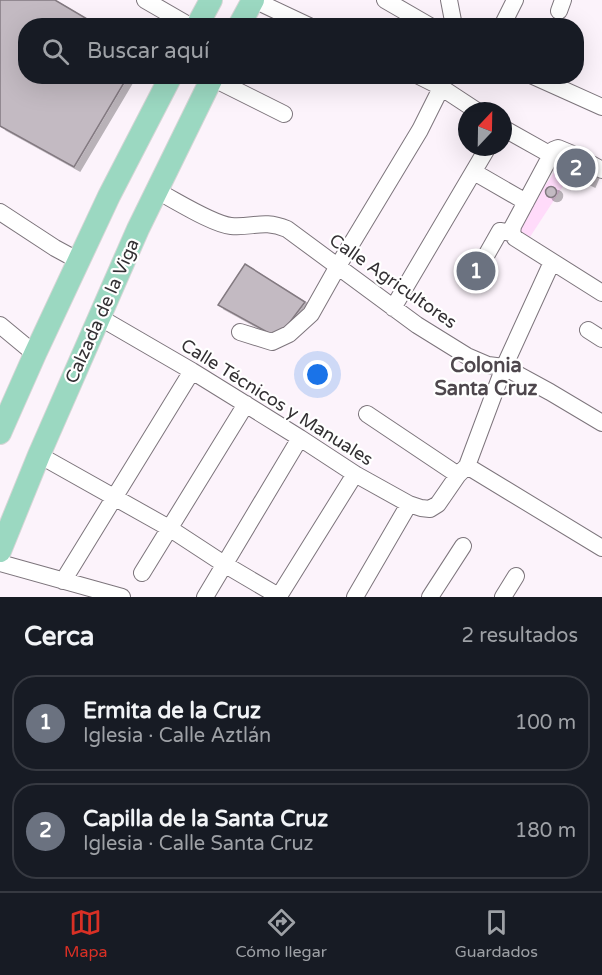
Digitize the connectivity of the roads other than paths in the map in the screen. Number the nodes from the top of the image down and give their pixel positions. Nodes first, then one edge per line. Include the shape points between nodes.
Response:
1 (145, 0) edge
2 (212, 0) edge
3 (253, 0) edge
4 (385, 0) edge
5 (449, 0) edge
6 (515, 0) edge
7 (176, 18) edge
8 (202, 18) edge
9 (243, 18) edge
10 (292, 18) edge
11 (416, 18) edge
12 (452, 18) edge
13 (506, 18) edge
14 (167, 84) edge
15 (210, 84) edge
16 (226, 84) edge
17 (440, 84) edge
18 (445, 84) edge
19 (551, 84) edge
20 (466, 102) edge
21 (602, 107) edge
22 (284, 114) dead end
23 (512, 133) edge
24 (551, 155) junction
25 (483, 156) edge
26 (602, 170) edge
27 (474, 172) junction
28 (157, 191) junction
29 (526, 202) junction
30 (0, 212) edge
31 (102, 212) junction
32 (138, 229) junction
33 (512, 233) junction
34 (79, 261) junction
35 (483, 261) dead end
36 (552, 262) junction
37 (338, 266) junction
38 (602, 293) edge
39 (393, 308) junction
40 (99, 317) junction
41 (0, 325) edge
42 (240, 332) dead end
43 (35, 354) junction
44 (504, 367) junction
45 (192, 371) junction
46 (246, 404) junction
47 (367, 414) dead end
48 (602, 423) edge
49 (0, 433) edge
50 (300, 438) junction
51 (39, 455) junction
52 (462, 470) junction
53 (355, 474) junction
54 (114, 497) junction
55 (409, 504) junction
56 (169, 528) junction
57 (462, 546) dead end
58 (602, 548) edge
59 (0, 551) edge
60 (0, 563) edge
61 (224, 564) junction
62 (142, 573) dead end
63 (516, 576) dead end
64 (63, 581) junction
65 (90, 593) edge
66 (122, 597) edge
67 (205, 597) edge
68 (280, 597) edge
69 (356, 597) edge
70 (430, 597) edge
71 (503, 597) edge

1 - 7 street
2 - 8 main road
3 - 9 main road
3 - 10 street
4 - 11 street
5 - 12 street
6 - 13 street
14 - 31 main road
15 - 28 main road, Calzada de la Viga
16 - 22 street
17 - 37 street via 420,130
18 - 20 street
19 - 21 street
23 - 24 street
24 - 26 street via 558,148
24 - 29 street
25 - 27 street
27 - 29 street
27 - 39 street
28 - 32 main road, Calzada de la Viga
28 - 37 street, Calle Agricultores via 229,226 260,223 287,229
29 - 33 street
30 - 34 street
31 - 32 main road
31 - 34 main road
32 - 40 main road, Calzada de la Viga
33 - 35 street via 500,231
33 - 36 street
34 - 43 main road
36 - 38 street
36 - 44 street
37 - 39 street, Calle Agricultores
37 - 42 street via 311,314 289,334 272,342
39 - 44 street, Calle Agricultores via 467,356
40 - 45 street, Calle Técnicos y Manuales
40 - 51 main road, Calzada de la Viga
41 - 43 street
43 - 49 main road
44 - 48 street, Calle Agricultores
44 - 52 street
45 - 46 street, Calle Técnicos y Manuales
45 - 54 street
46 - 50 street, Calle Técnicos y Manuales
46 - 56 street
47 - 52 street
50 - 53 street, Calle Técnicos y Manuales
50 - 61 street
51 - 54 street
51 - 59 main road, Calzada de la Viga
52 - 55 street, Calle Técnicos y Manuales via 438,504 430,509
52 - 58 street
53 - 55 street, Calle Técnicos y Manuales
53 - 68 street
54 - 56 street
54 - 64 street
55 - 69 street
56 - 61 street
56 - 62 street
57 - 70 street
60 - 64 street
61 - 67 street
61 - 68 street
63 - 71 street
64 - 65 street
65 - 66 street

